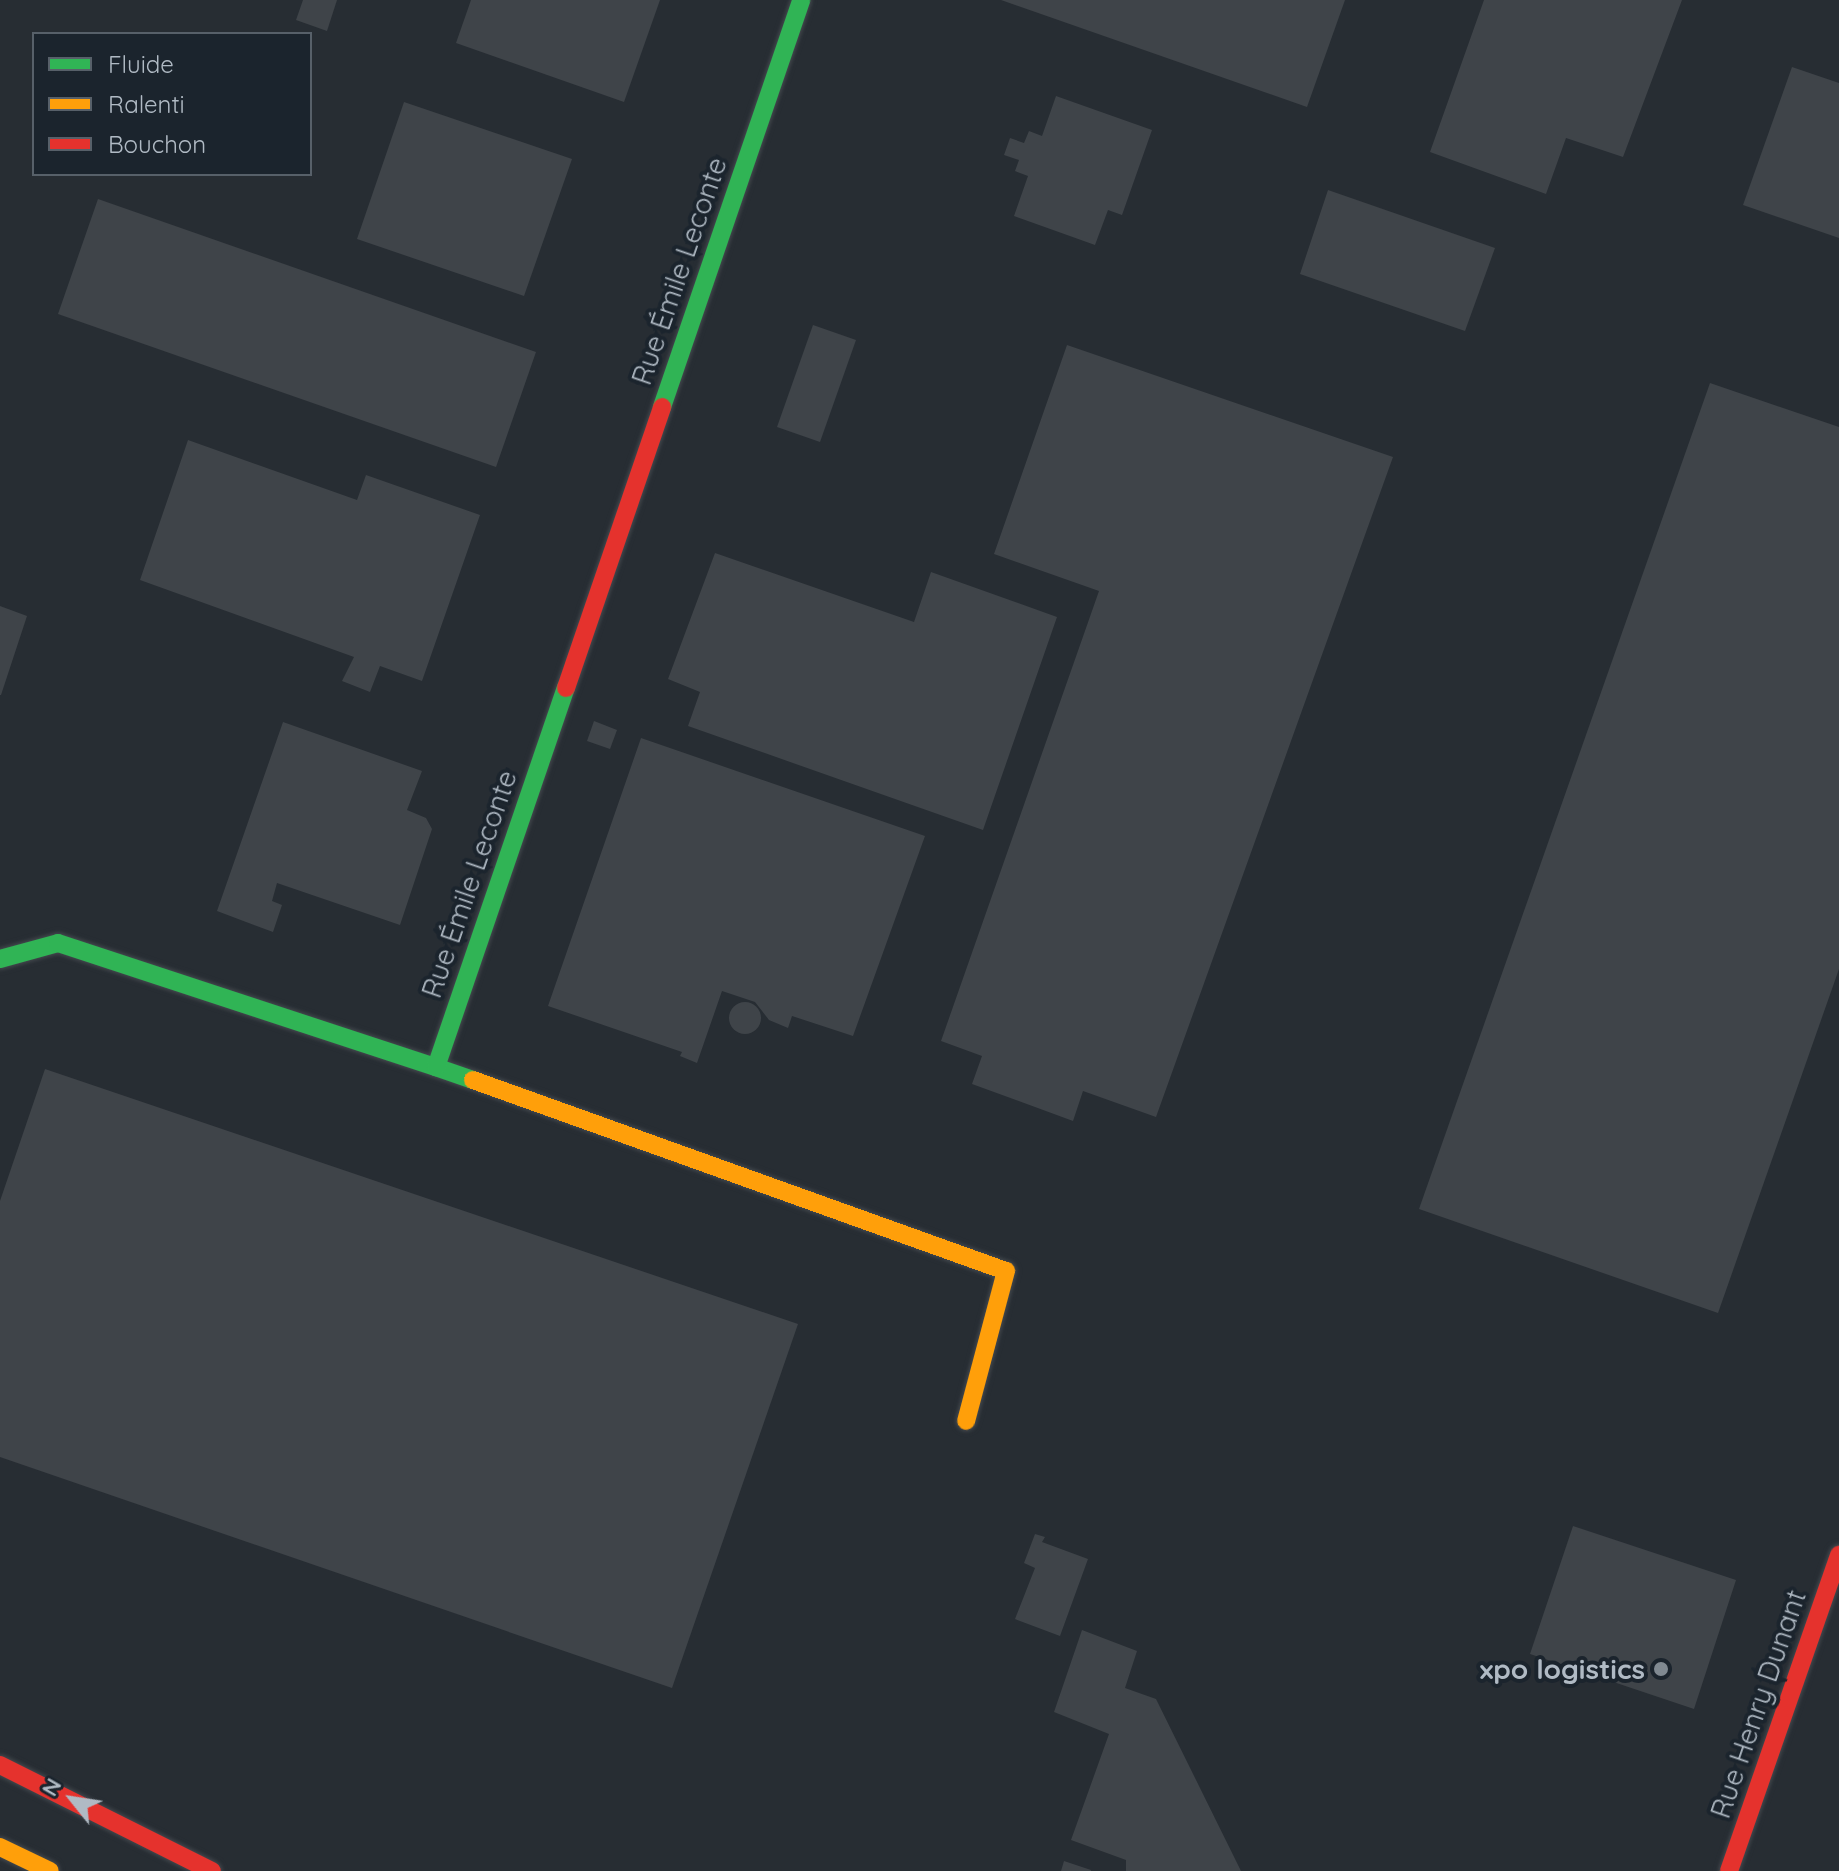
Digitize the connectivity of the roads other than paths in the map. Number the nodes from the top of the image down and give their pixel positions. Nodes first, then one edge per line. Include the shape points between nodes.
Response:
1 (801, 0) edge
2 (0, 959) edge
3 (436, 1067) junction
4 (966, 1421) dead end
5 (1839, 1555) edge
6 (0, 1765) edge
7 (0, 1847) edge
8 (50, 1871) edge
9 (212, 1871) edge
10 (1729, 1871) edge

1 - 3 main road, Rue Émile Leconte
2 - 3 main road via 58,943
3 - 4 main road via 1006,1271
5 - 10 main road, Rue Henry Dunant
6 - 9 main road
7 - 8 main road

